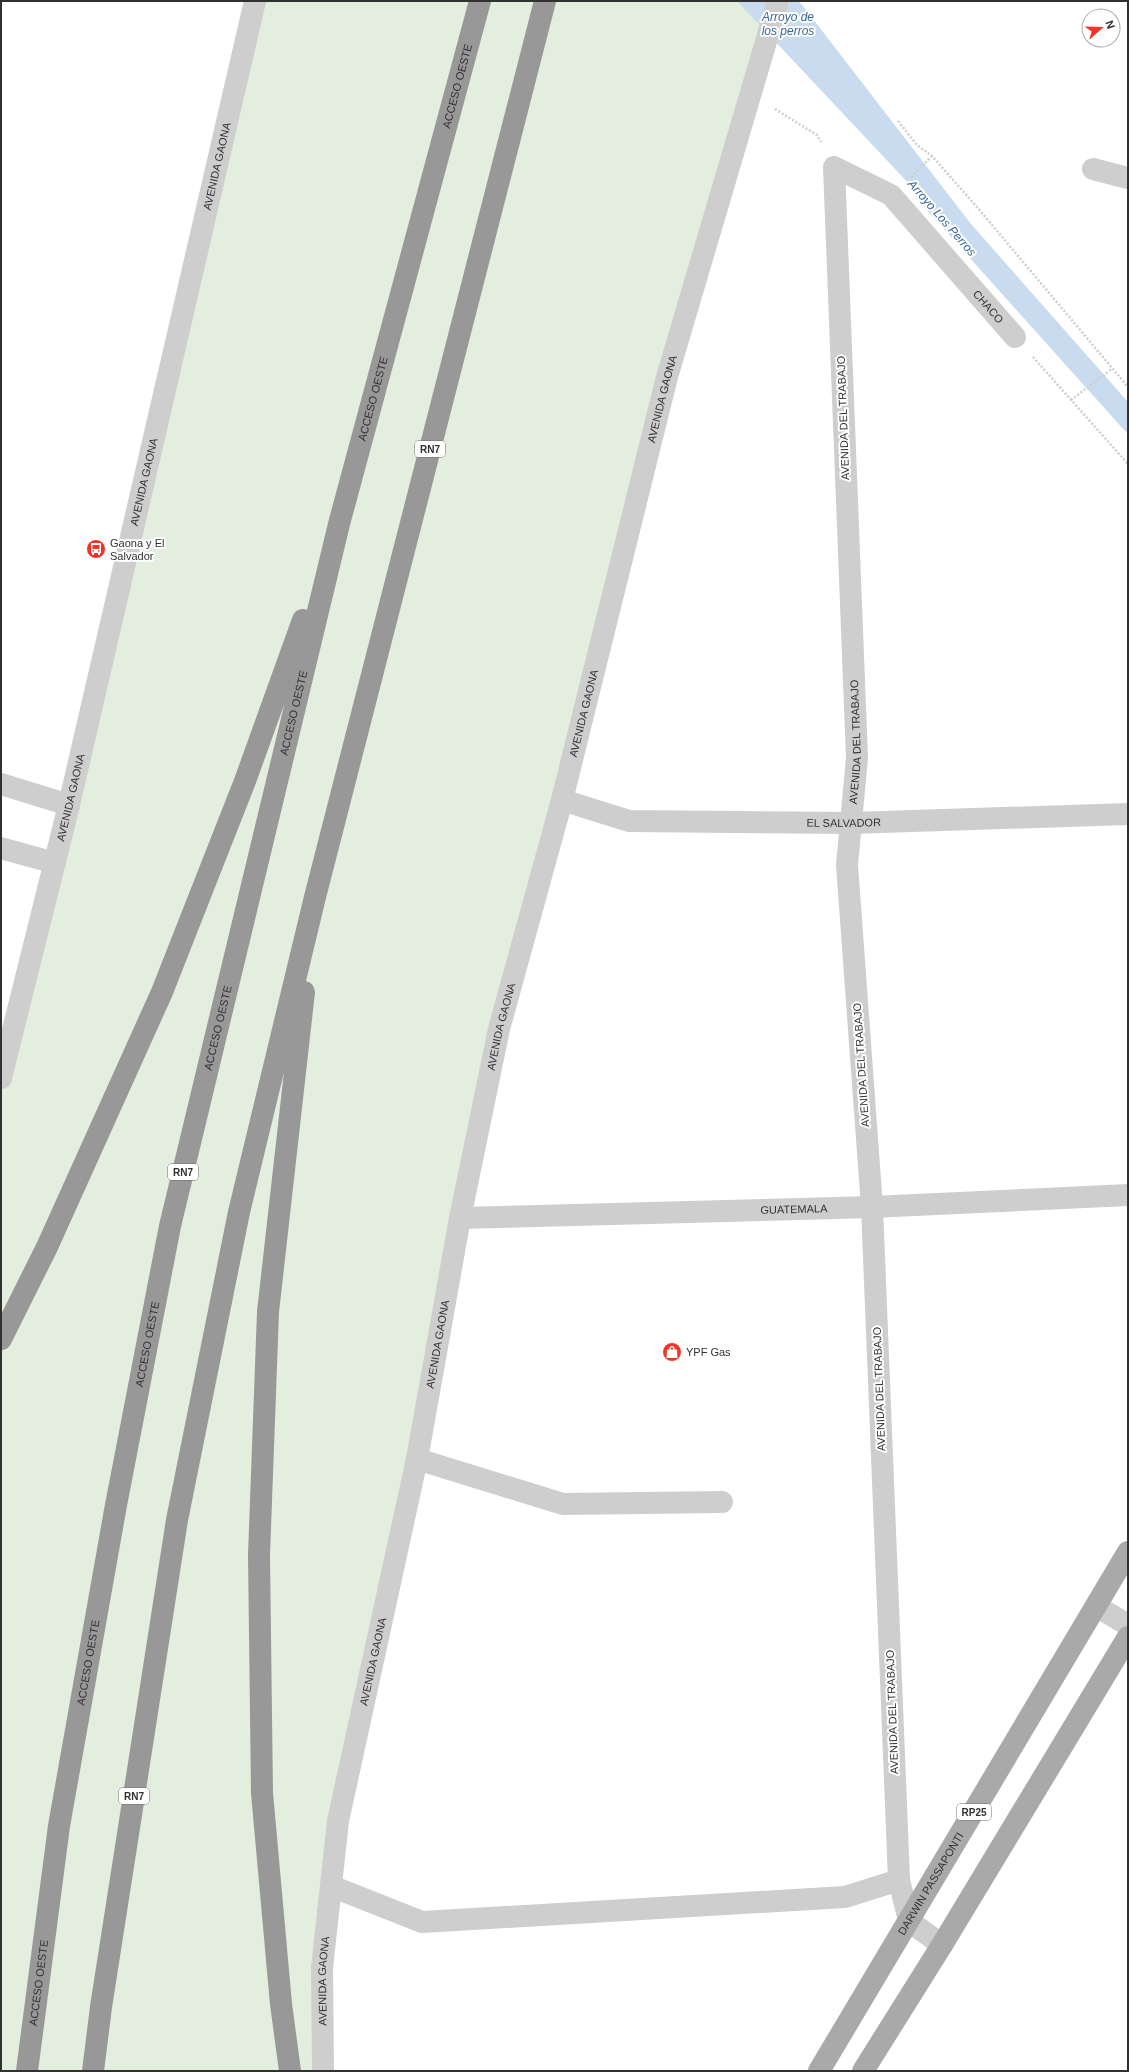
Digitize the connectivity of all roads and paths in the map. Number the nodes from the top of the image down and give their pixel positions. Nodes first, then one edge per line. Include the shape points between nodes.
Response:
1 (255, 1) edge
2 (480, 1) edge
3 (545, 1) edge
4 (778, 1) edge
5 (749, 98) junction
6 (898, 122) dead end
7 (931, 157) junction
8 (834, 167) junction
9 (1093, 169) dead end
10 (910, 178) dead end
11 (1128, 178) edge
12 (1015, 337) joint
13 (1112, 369) junction
14 (1128, 387) edge
15 (1071, 400) junction
16 (1128, 464) edge
17 (339, 524) junction
18 (1, 784) edge
19 (562, 800) junction
20 (69, 806) junction
21 (1128, 814) edge
22 (852, 823) junction
23 (1, 848) edge
24 (55, 863) junction
25 (315, 897) junction
26 (1, 1078) edge
27 (1128, 1195) edge
28 (872, 1207) junction
29 (460, 1218) junction
30 (1, 1339) edge
31 (417, 1459) junction
32 (722, 1502) dead end
33 (1128, 1552) edge
34 (1096, 1606) junction
35 (1128, 1625) edge
36 (1128, 1637) edge
37 (899, 1880) junction
38 (331, 1886) junction
39 (908, 1921) junction
40 (942, 1945) junction
41 (27, 2071) edge
42 (93, 2071) edge
43 (290, 2071) edge
44 (323, 2071) edge
45 (819, 2071) edge
46 (863, 2071) edge

1 - 20 street, AVENIDA GAONA
2 - 17 highway, ACCESO OESTE / RN7
3 - 25 highway, RN7
4 - 5 street, AVENIDA GAONA
5 - 8 path via 771,107 817,134
5 - 19 street, AVENIDA GAONA via 667,377
6 - 7 path
7 - 10 path
7 - 13 path
8 - 12 street, CHACO via 890,196
8 - 22 street, AVENIDA DEL TRABAJO via 856,758
9 - 11 street
12 - 15 path
13 - 14 path
13 - 15 path
15 - 16 path
17 - 30 highway via 244,781 162,992 47,1247
17 - 41 highway, ACCESO OESTE / RN7 via 170,1226 116,1505 61,1818
18 - 20 street
19 - 22 street, EL SALVADOR via 629,821
19 - 29 street, AVENIDA GAONA via 499,1029
20 - 24 street, AVENIDA GAONA
21 - 22 street, EL SALVADOR
22 - 28 street, AVENIDA DEL TRABAJO via 847,865
23 - 24 street
24 - 26 street, AVENIDA GAONA
25 - 42 highway, RN7 via 239,1212 177,1520
25 - 43 highway via 268,1312 259,1554 262,1793 281,2004
27 - 28 street, GUATEMALA
28 - 29 street, GUATEMALA
28 - 37 street, AVENIDA DEL TRABAJO
29 - 31 street, AVENIDA GAONA
31 - 32 street via 563,1504
31 - 38 street, AVENIDA GAONA via 338,1821
33 - 34 main road, DARWIN PASSAPONTI / RP25
34 - 35 street
34 - 39 main road, DARWIN PASSAPONTI / RP25
36 - 40 main road
37 - 38 street via 845,1897 422,1922
37 - 39 street, AVENIDA DEL TRABAJO
38 - 44 street, AVENIDA GAONA via 322,1968
39 - 40 street
39 - 45 main road, DARWIN PASSAPONTI / RP25
40 - 46 main road

